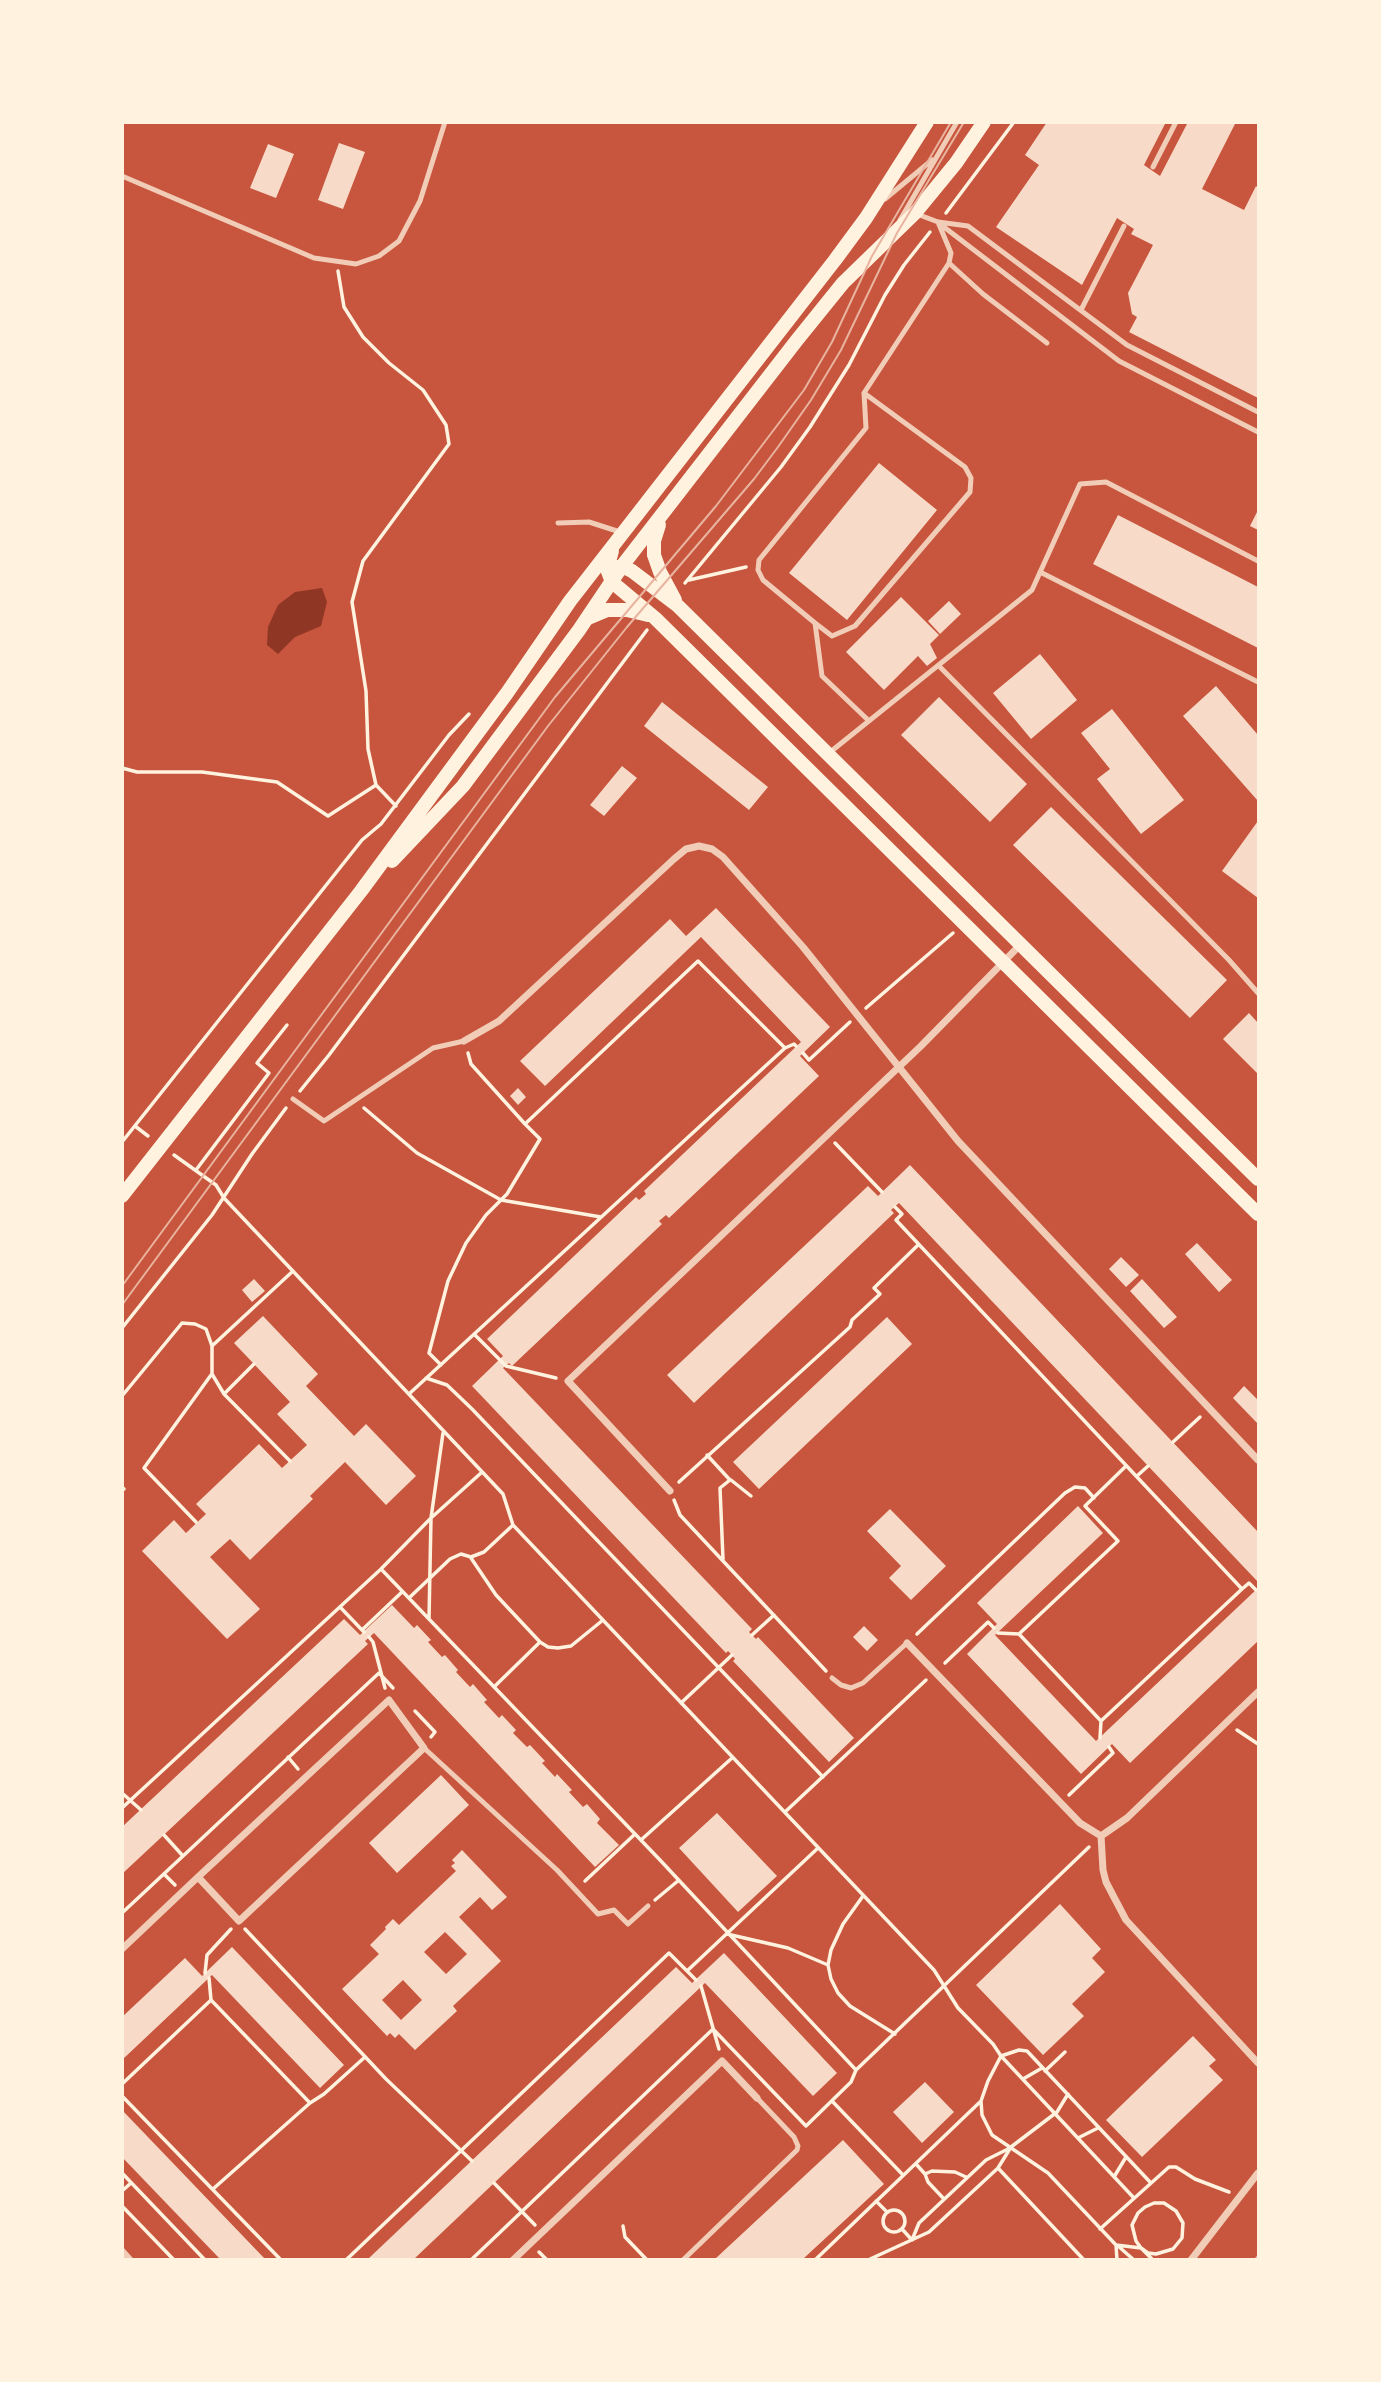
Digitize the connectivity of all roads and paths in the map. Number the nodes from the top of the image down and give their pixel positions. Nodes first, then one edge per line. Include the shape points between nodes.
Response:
1 (445, 122) edge
2 (927, 122) edge
3 (957, 122) edge
4 (984, 122) edge
5 (1014, 122) edge
6 (1176, 122) edge
7 (934, 158) junction
8 (1153, 167) dead end
9 (122, 176) edge
10 (870, 211) junction
11 (915, 213) junction
12 (938, 222) junction
13 (1124, 226) dead end
14 (888, 241) junction
15 (336, 261) junction
16 (949, 263) junction
17 (1081, 310) junction
18 (1047, 342) dead end
19 (864, 393) junction
20 (1258, 412) edge
21 (1258, 432) edge
22 (663, 513) junction
23 (558, 523) dead end
24 (624, 533) junction
25 (613, 546) junction
26 (1258, 562) edge
27 (759, 564) junction
28 (614, 572) junction
29 (1040, 572) junction
30 (587, 580) junction
31 (688, 580) junction
32 (681, 587) dead end
33 (678, 606) junction
34 (588, 618) junction
35 (652, 623) junction
36 (815, 623) junction
37 (939, 666) junction
38 (1258, 682) edge
39 (469, 714) dead end
40 (868, 720) junction
41 (828, 754) junction
42 (122, 768) edge
43 (376, 785) junction
44 (396, 806) junction
45 (361, 891) junction
46 (953, 932) dead end
47 (1021, 944) junction
48 (1003, 963) junction
49 (1258, 993) edge
50 (857, 1015) junction
51 (287, 1025) dead end
52 (464, 1041) junction
53 (796, 1046) dead end
54 (785, 1048) junction
55 (803, 1053) dead end
56 (897, 1068) junction
57 (293, 1099) junction
58 (355, 1100) junction
59 (525, 1124) junction
60 (826, 1134) junction
61 (122, 1142) edge
62 (162, 1146) junction
63 (196, 1170) junction
64 (1258, 1178) edge
65 (882, 1192) dead end
66 (122, 1196) edge
67 (224, 1198) junction
68 (501, 1200) junction
69 (895, 1207) dead end
70 (1258, 1214) edge
71 (601, 1217) junction
72 (918, 1245) junction
73 (293, 1270) junction
74 (122, 1328) edge
75 (474, 1334) junction
76 (212, 1346) junction
77 (254, 1364) dead end
78 (440, 1365) junction
79 (212, 1374) junction
80 (426, 1378) junction
81 (568, 1381) junction
82 (224, 1394) junction
83 (409, 1394) junction
84 (122, 1396) edge
85 (1209, 1409) junction
86 (443, 1432) junction
87 (1173, 1442) dead end
88 (707, 1455) junction
89 (290, 1461) dead end
90 (1258, 1461) edge
91 (1126, 1466) junction
92 (1148, 1466) dead end
93 (482, 1472) junction
94 (1136, 1477) junction
95 (730, 1480) junction
96 (670, 1490) junction
97 (751, 1496) dead end
98 (1094, 1498) junction
99 (432, 1518) junction
100 (197, 1522) dead end
101 (513, 1525) junction
102 (471, 1558) junction
103 (723, 1561) junction
104 (381, 1569) junction
105 (430, 1579) junction
106 (1242, 1590) junction
107 (1256, 1590) dead end
108 (403, 1592) junction
109 (409, 1598) junction
110 (340, 1607) junction
111 (774, 1615) junction
112 (429, 1619) junction
113 (603, 1620) junction
114 (994, 1628) dead end
115 (998, 1633) dead end
116 (1019, 1634) junction
117 (752, 1635) dead end
118 (369, 1637) dead end
119 (540, 1642) junction
120 (907, 1643) junction
121 (732, 1655) dead end
122 (720, 1667) junction
123 (935, 1672) junction
124 (379, 1673) junction
125 (832, 1678) joint
126 (494, 1687) junction
127 (398, 1692) dead end
128 (1258, 1692) edge
129 (389, 1700) junction
130 (407, 1702) dead end
131 (681, 1703) junction
132 (1101, 1721) junction
133 (1227, 1723) junction
134 (1100, 1738) dead end
135 (1258, 1744) edge
136 (1109, 1747) dead end
137 (424, 1748) junction
138 (732, 1758) junction
139 (824, 1777) junction
140 (122, 1793) edge
141 (130, 1801) junction
142 (1060, 1803) junction
143 (122, 1808) edge
144 (141, 1810) dead end
145 (785, 1812) junction
146 (635, 1834) junction
147 (164, 1835) dead end
148 (1101, 1836) junction
149 (641, 1840) junction
150 (818, 1848) junction
151 (183, 1856) junction
152 (198, 1877) junction
153 (679, 1880) junction
154 (575, 1890) junction
155 (863, 1896) junction
156 (648, 1906) joint
157 (122, 1913) edge
158 (239, 1921) junction
159 (727, 1934) junction
160 (122, 1949) edge
161 (828, 1965) junction
162 (687, 1971) junction
163 (205, 1973) dead end
164 (209, 1978) dead end
165 (696, 1980) dead end
166 (701, 1986) dead end
167 (944, 1987) junction
168 (211, 2000) junction
169 (895, 2034) junction
170 (1065, 2052) dead end
171 (1001, 2056) junction
172 (365, 2057) junction
173 (722, 2061) junction
174 (1258, 2063) edge
175 (1044, 2069) junction
176 (856, 2070) junction
177 (1023, 2079) junction
178 (122, 2084) edge
179 (1068, 2094) junction
180 (122, 2096) edge
181 (757, 2098) joint
182 (832, 2101) junction
183 (981, 2101) junction
184 (310, 2103) junction
185 (1055, 2113) junction
186 (1098, 2127) junction
187 (794, 2137) junction
188 (1078, 2138) junction
189 (1011, 2147) junction
190 (461, 2150) junction
191 (1126, 2157) junction
192 (472, 2161) dead end
193 (916, 2164) junction
194 (998, 2168) junction
195 (122, 2173) edge
196 (1258, 2173) edge
197 (925, 2174) junction
198 (903, 2175) junction
199 (1114, 2177) junction
200 (967, 2178) junction
201 (132, 2182) junction
202 (1150, 2182) junction
203 (494, 2183) dead end
204 (213, 2189) junction
205 (122, 2191) edge
206 (1133, 2197) junction
207 (944, 2199) junction
208 (1239, 2199) junction
209 (876, 2201) junction
210 (122, 2206) edge
211 (887, 2212) junction
212 (623, 2226) dead end
213 (902, 2229) junction
214 (1100, 2229) junction
215 (541, 2232) junction
216 (912, 2239) junction
217 (1116, 2245) junction
218 (1141, 2248) junction
219 (122, 2251) edge
220 (130, 2259) edge
221 (174, 2259) edge
222 (205, 2259) edge
223 (281, 2259) edge
224 (346, 2259) edge
225 (513, 2259) edge
226 (647, 2259) edge
227 (683, 2259) edge
228 (815, 2259) edge
229 (868, 2259) edge
230 (1084, 2259) edge
231 (1116, 2259) edge
232 (1134, 2259) edge
233 (1153, 2259) edge
234 (1191, 2259) edge

1 - 15 lane via 420,201 399,241 379,256 356,264
2 - 10 main road
3 - 7 lane
4 - 11 main road
5 - 12 path
6 - 8 lane
7 - 10 lane
7 - 14 lane
9 - 15 lane via 314,258
10 - 24 main road
11 - 12 lane
11 - 14 main road
12 - 16 lane via 951,253
12 - 17 lane via 968,226
12 - 21 lane via 1119,361
12 - 31 path via 894,280 810,427
13 - 17 lane
14 - 22 main road via 821,310
15 - 43 path via 344,307 363,337 424,390 446,425 449,444 363,561 352,602
16 - 18 lane
16 - 19 lane
17 - 20 lane via 1127,345
19 - 27 lane via 866,428
19 - 36 lane via 965,467 971,478 970,492 855,626 832,636
22 - 28 main road
22 - 33 main road via 653,541 654,555
23 - 24 lane via 589,522
24 - 25 main road
25 - 28 main road
25 - 30 main road
26 - 29 lane via 1106,482 1080,484
27 - 31 path
27 - 36 lane via 763,580
28 - 30 main road
28 - 33 main road via 632,571
28 - 34 main road
28 - 35 main road
29 - 37 lane via 1032,590
29 - 38 lane
30 - 45 main road
31 - 32 path
33 - 41 main road
34 - 35 main road via 607,610 627,610
34 - 45 main road via 463,786
35 - 48 main road
35 - 57 path
36 - 40 lane via 822,676
37 - 40 lane
37 - 49 lane
39 - 44 path
40 - 41 lane
41 - 47 main road
42 - 43 path via 277,782 328,816
43 - 44 path
44 - 61 path via 362,839
45 - 62 main road
46 - 50 path
47 - 48 street
47 - 64 main road
48 - 56 street
48 - 70 main road
50 - 52 street via 723,858 699,846 674,859 499,1021
50 - 55 path via 809,1060
50 - 56 street
51 - 63 path via 257,1063 270,1073
52 - 58 lane via 433,1048
52 - 59 path via 471,1064
53 - 54 path
54 - 59 path via 698,961
54 - 71 path
56 - 60 street
56 - 85 street via 958,1141
57 - 58 lane via 324,1121
57 - 67 path
58 - 68 path via 417,1153
59 - 68 path via 540,1139
60 - 65 path
60 - 81 street
62 - 63 path
62 - 66 main road
63 - 67 path via 216,1185
67 - 73 path
67 - 74 path
68 - 71 path
68 - 78 path via 467,1243 448,1281 429,1353
69 - 72 path via 902,1214 896,1220
71 - 75 path
72 - 88 path via 874,1288 880,1294 852,1320 850,1328
72 - 91 path
73 - 76 path
73 - 83 path
75 - 78 path
75 - 81 path via 506,1366
76 - 79 path
76 - 84 path via 206,1329 182,1324
77 - 82 path
78 - 80 path
79 - 82 path
79 - 100 path via 144,1468
80 - 83 path
80 - 122 path via 447,1385 472,1409
81 - 96 street
82 - 89 path
83 - 86 path
85 - 87 path
85 - 90 street
86 - 93 path
86 - 99 path
88 - 95 path
88 - 96 path
91 - 94 path
91 - 98 path
92 - 94 path
93 - 99 path
93 - 101 path via 503,1494
94 - 106 path
95 - 97 path
95 - 103 path via 720,1488
96 - 103 path via 680,1515
98 - 116 path via 1085,1506 1118,1541
98 - 120 path via 1085,1488 1065,1493
99 - 104 path
99 - 105 path
101 - 102 path
101 - 113 path
102 - 105 path via 461,1554 450,1559
102 - 119 path via 496,1595
103 - 111 path
104 - 108 path
104 - 110 path
105 - 109 path
105 - 112 path
106 - 107 path via 1249,1583
106 - 132 path
108 - 109 path
108 - 110 path via 363,1631
109 - 112 path
110 - 141 path
111 - 117 path
111 - 125 path
112 - 126 path
113 - 119 path via 571,1646 548,1647
113 - 131 path
114 - 123 path via 988,1622
115 - 116 path
116 - 132 path
118 - 124 path
119 - 126 path
120 - 123 street
120 - 125 lane via 863,1683 851,1688
121 - 122 path
122 - 131 path
122 - 139 path
123 - 139 path
123 - 142 street
124 - 127 path
124 - 129 path
124 - 151 path
126 - 146 path
128 - 133 street
129 - 137 street
129 - 152 street
130 - 137 path via 435,1732
131 - 138 path
132 - 134 path
133 - 135 path
133 - 148 street via 1127,1818
136 - 142 path via 1113,1753
137 - 154 lane
137 - 158 street
138 - 145 path
138 - 149 path
139 - 145 path
140 - 141 path
141 - 143 path
141 - 144 path
142 - 148 street via 1080,1824
145 - 150 path
146 - 149 path
146 - 154 path
147 - 151 path
148 - 167 path
148 - 174 street via 1106,1882 1126,1920
149 - 153 path
150 - 155 path
150 - 159 path
151 - 157 path
152 - 158 street
152 - 160 street
153 - 156 path
153 - 159 path
154 - 156 lane via 598,1914 614,1910 628,1924
155 - 161 path via 843,1924
155 - 167 path via 934,1970
158 - 163 path via 207,1955
158 - 172 path
159 - 161 path via 788,1948
159 - 162 path
159 - 176 path
161 - 169 path via 838,1993 850,2006
162 - 165 path
162 - 190 path via 669,1953
164 - 168 path
166 - 173 path
167 - 169 path
167 - 171 path
168 - 178 path
168 - 184 path
169 - 176 path
170 - 175 path
171 - 175 path via 1025,2050
171 - 177 path
171 - 183 path
172 - 184 path
172 - 190 path
173 - 181 street
173 - 215 street
175 - 177 path
175 - 179 path
176 - 182 path
177 - 185 path
179 - 185 path
179 - 186 path
180 - 204 path
181 - 187 lane
182 - 187 path
182 - 198 path
183 - 189 path via 992,2135
183 - 193 path
184 - 204 path
185 - 188 path
185 - 189 path
186 - 188 path
186 - 191 path
187 - 227 lane via 798,2146 793,2154
188 - 199 path
189 - 194 path
189 - 200 path via 986,2160
189 - 214 path via 1048,2174
190 - 192 path
190 - 224 path
191 - 199 path
191 - 202 path
193 - 197 path
193 - 198 path
194 - 216 path via 929,2232
194 - 230 path
195 - 201 path
196 - 208 street
197 - 200 path via 955,2172
197 - 207 path
198 - 209 path
199 - 206 path
200 - 207 path
201 - 205 path
201 - 222 path
202 - 206 path
202 - 208 path via 1176,2166
203 - 215 path
204 - 223 path
206 - 214 path
207 - 216 path via 919,2223
208 - 234 street
209 - 211 path
209 - 228 path
210 - 221 path
211 - 213 path via 901,2212 905,2218
211 - 213 path via 883,2218 886,2228 892,2232
212 - 226 path via 625,2237
213 - 216 path
214 - 217 path
215 - 225 street
216 - 229 path
217 - 218 path
217 - 231 path
217 - 232 path
218 - 218 path via 1133,2233 1135,2217 1149,2204 1164,2203 1180,2214 1184,2228 1177,2246 1161,2254
218 - 233 path
219 - 220 street

